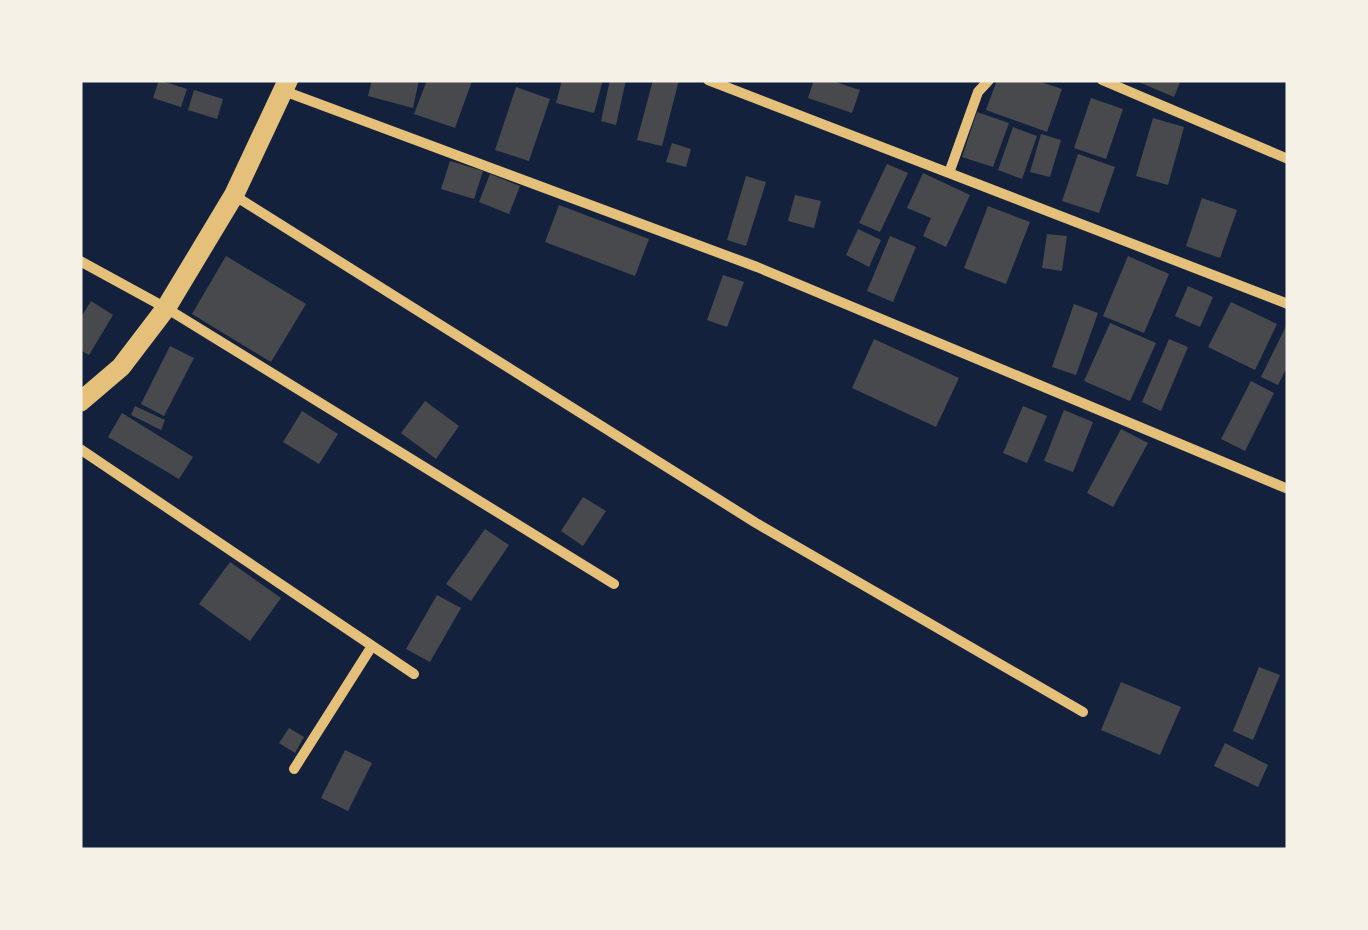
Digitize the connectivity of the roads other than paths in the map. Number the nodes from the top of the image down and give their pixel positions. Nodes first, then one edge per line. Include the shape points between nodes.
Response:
1 (708, 80) edge
2 (989, 80) edge
3 (1102, 80) edge
4 (286, 86) edge
5 (1288, 160) edge
6 (949, 173) junction
7 (234, 196) junction
8 (80, 261) edge
9 (1288, 304) edge
10 (166, 308) junction
11 (80, 402) edge
12 (80, 449) edge
13 (1288, 490) edge
14 (614, 584) dead end
15 (372, 646) junction
16 (414, 674) dead end
17 (1083, 712) dead end
18 (294, 769) dead end

1 - 6 street
2 - 6 street via 978,92
3 - 5 street
4 - 7 main road
4 - 13 street via 757,267
6 - 9 street
7 - 10 main road
7 - 17 street via 756,523
8 - 10 street
10 - 11 main road via 121,367
10 - 14 street
12 - 15 street
15 - 16 street
15 - 18 street

